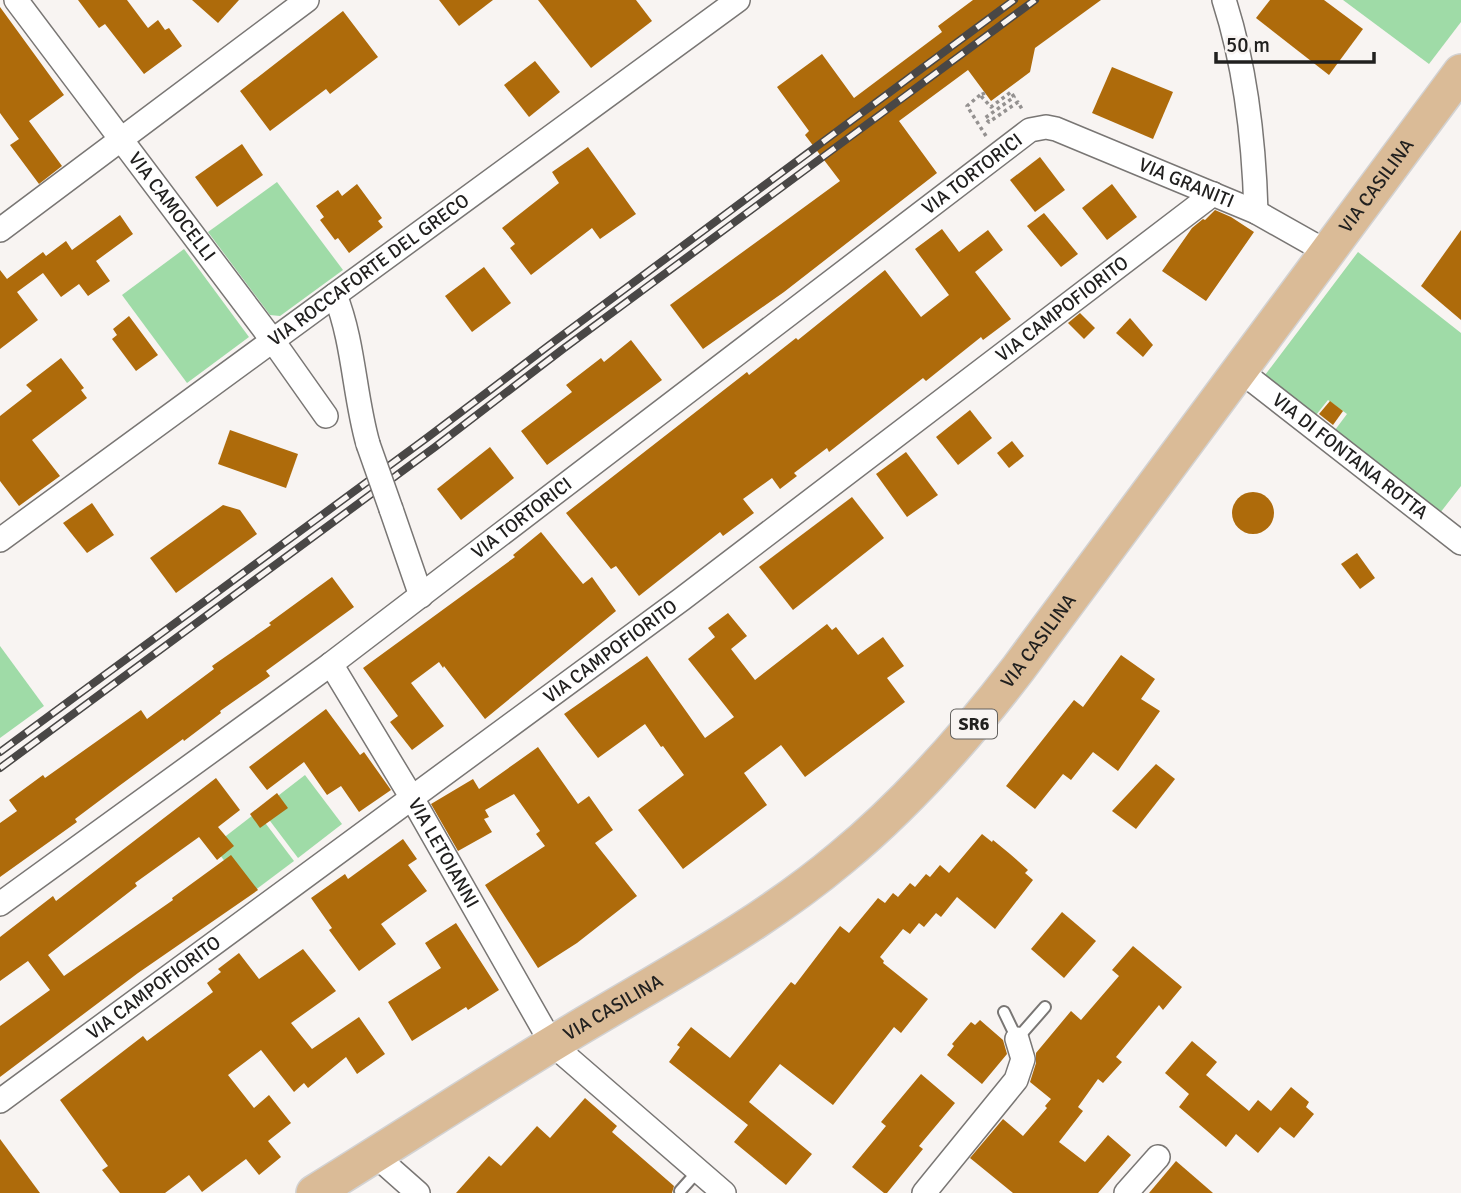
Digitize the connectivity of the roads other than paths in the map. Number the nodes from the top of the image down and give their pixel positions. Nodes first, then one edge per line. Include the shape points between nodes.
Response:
1 (16, 0) edge
2 (307, 0) edge
3 (736, 0) edge
4 (1224, 0) edge
5 (1461, 72) edge
6 (1031, 131) joint
7 (121, 140) junction
8 (1213, 194) junction
9 (1256, 212) junction
10 (0, 230) edge
11 (1327, 252) junction
12 (335, 295) junction
13 (272, 341) junction
14 (1238, 369) junction
15 (326, 416) dead end
16 (0, 540) edge
17 (1461, 542) edge
18 (421, 596) junction
19 (331, 664) junction
20 (412, 798) junction
21 (0, 904) edge
22 (1045, 1007) dead end
23 (1004, 1012) dead end
24 (1017, 1038) junction
25 (552, 1044) junction
26 (0, 1101) edge
27 (375, 1155) junction
28 (1158, 1157) dead end
29 (698, 1171) junction
30 (680, 1191) dead end
31 (314, 1193) edge
32 (418, 1193) edge
33 (724, 1193) edge
34 (923, 1193) edge
35 (1126, 1193) edge

1 - 7 street, VIA CAMOCELLI
2 - 7 street
3 - 12 street, VIA ROCCAFORTE DEL GRECO
4 - 9 street via 1250,123
5 - 11 main road, VIA CASILINA / SR6
6 - 8 street, VIA GRANITI via 1056,129
6 - 18 street, VIA TORTORICI
7 - 10 street
7 - 13 street, VIA CAMOCELLI
8 - 9 street, VIA GRANITI
8 - 20 street, VIA CAMPOFIORITO via 690,594
9 - 11 street, VIA GRANITI
11 - 14 main road, VIA CASILINA / SR6
12 - 13 street, VIA ROCCAFORTE DEL GRECO
12 - 18 street, bridge via 346,327 368,444
13 - 15 street, VIA CAMOCELLI
13 - 16 street, VIA ROCCAFORTE DEL GRECO
14 - 17 street, VIA DI FONTANA ROTTA
14 - 25 main road, VIA CASILINA / SR6 via 1006,684 907,798 783,903
18 - 19 street, VIA TORTORICI
19 - 20 street, VIA LETOIANNI
19 - 21 street, VIA TORTORICI
20 - 25 street, VIA LETOIANNI
20 - 26 street, VIA CAMPOFIORITO
22 - 24 lane
23 - 24 lane
24 - 34 street via 1023,1059 1016,1080
25 - 27 main road, VIA CASILINA / SR6
25 - 29 street, VIA LETOIANNI
27 - 31 main road, VIA CASILINA / SR6
27 - 32 street
28 - 35 street
29 - 30 lane
29 - 33 street, VIA LETOIANNI

